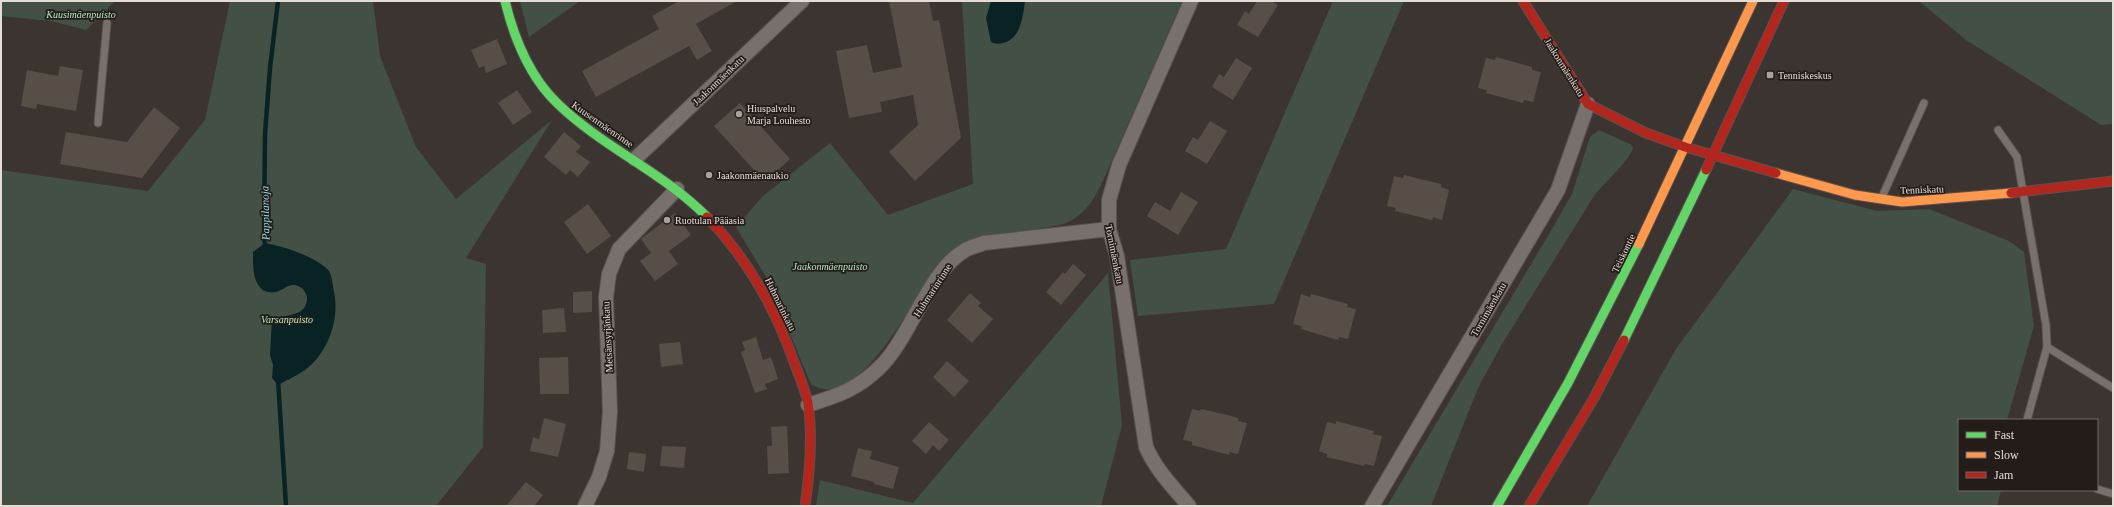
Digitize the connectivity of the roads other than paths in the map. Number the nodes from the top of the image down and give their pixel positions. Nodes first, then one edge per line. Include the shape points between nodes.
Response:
1 (504, 1) edge
2 (802, 1) edge
3 (1191, 1) edge
4 (1523, 1) edge
5 (1753, 1) edge
6 (1784, 1) edge
7 (107, 23) dead end
8 (1924, 103) dead end
9 (1588, 104) junction
10 (98, 123) dead end
11 (1998, 130) dead end
12 (1685, 147) junction
13 (1713, 155) junction
14 (635, 159) junction
15 (2113, 181) edge
16 (677, 190) junction
17 (2023, 192) junction
18 (1882, 199) junction
19 (1109, 229) junction
20 (2047, 347) junction
21 (2113, 388) edge
22 (808, 405) junction
23 (2028, 419) edge
24 (2098, 489) edge
25 (2113, 494) edge
26 (585, 506) edge
27 (805, 506) edge
28 (1189, 506) edge
29 (1372, 506) edge
30 (1497, 506) edge
31 (1529, 506) edge

1 - 14 main road, Kuusenmäenrinne via 515,36 548,93 568,114
2 - 14 street, Jaakonmäenkatu
3 - 19 street, Tornimäenkatu via 1119,165 1109,200
4 - 9 main road, Jaakonmäenkatu
5 - 12 main road, Teiskontie
6 - 13 main road
7 - 10 lane
8 - 18 lane
9 - 12 main road, Jaakonmäenkatu via 1646,133
9 - 29 street, Tornimäenkatu via 1558,190
11 - 17 lane via 2017,157
12 - 13 main road, Jaakonmäenkatu
12 - 30 main road, Teiskontie via 1574,372
13 - 18 main road, Tenniskatu via 1855,195
13 - 31 main road via 1597,392
14 - 16 main road, Huhmarinkatu
15 - 17 main road, Tenniskatu
16 - 22 main road, Huhmarinkatu via 722,231 753,273 790,348
16 - 26 street, Metsänsyrjänkatu via 619,249 609,274 606,297 610,405 607,451 599,477
17 - 18 main road, Tenniskatu via 1902,202
17 - 20 lane via 2046,325
19 - 22 street, Huhmarinrinne via 984,243 964,250 952,259 936,280 903,336 881,366 844,394
19 - 28 street, Tornimäenkatu via 1117,256 1146,447 1151,460
20 - 21 lane
20 - 23 lane
22 - 27 main road, Huhmarinkatu via 810,471
24 - 25 lane

